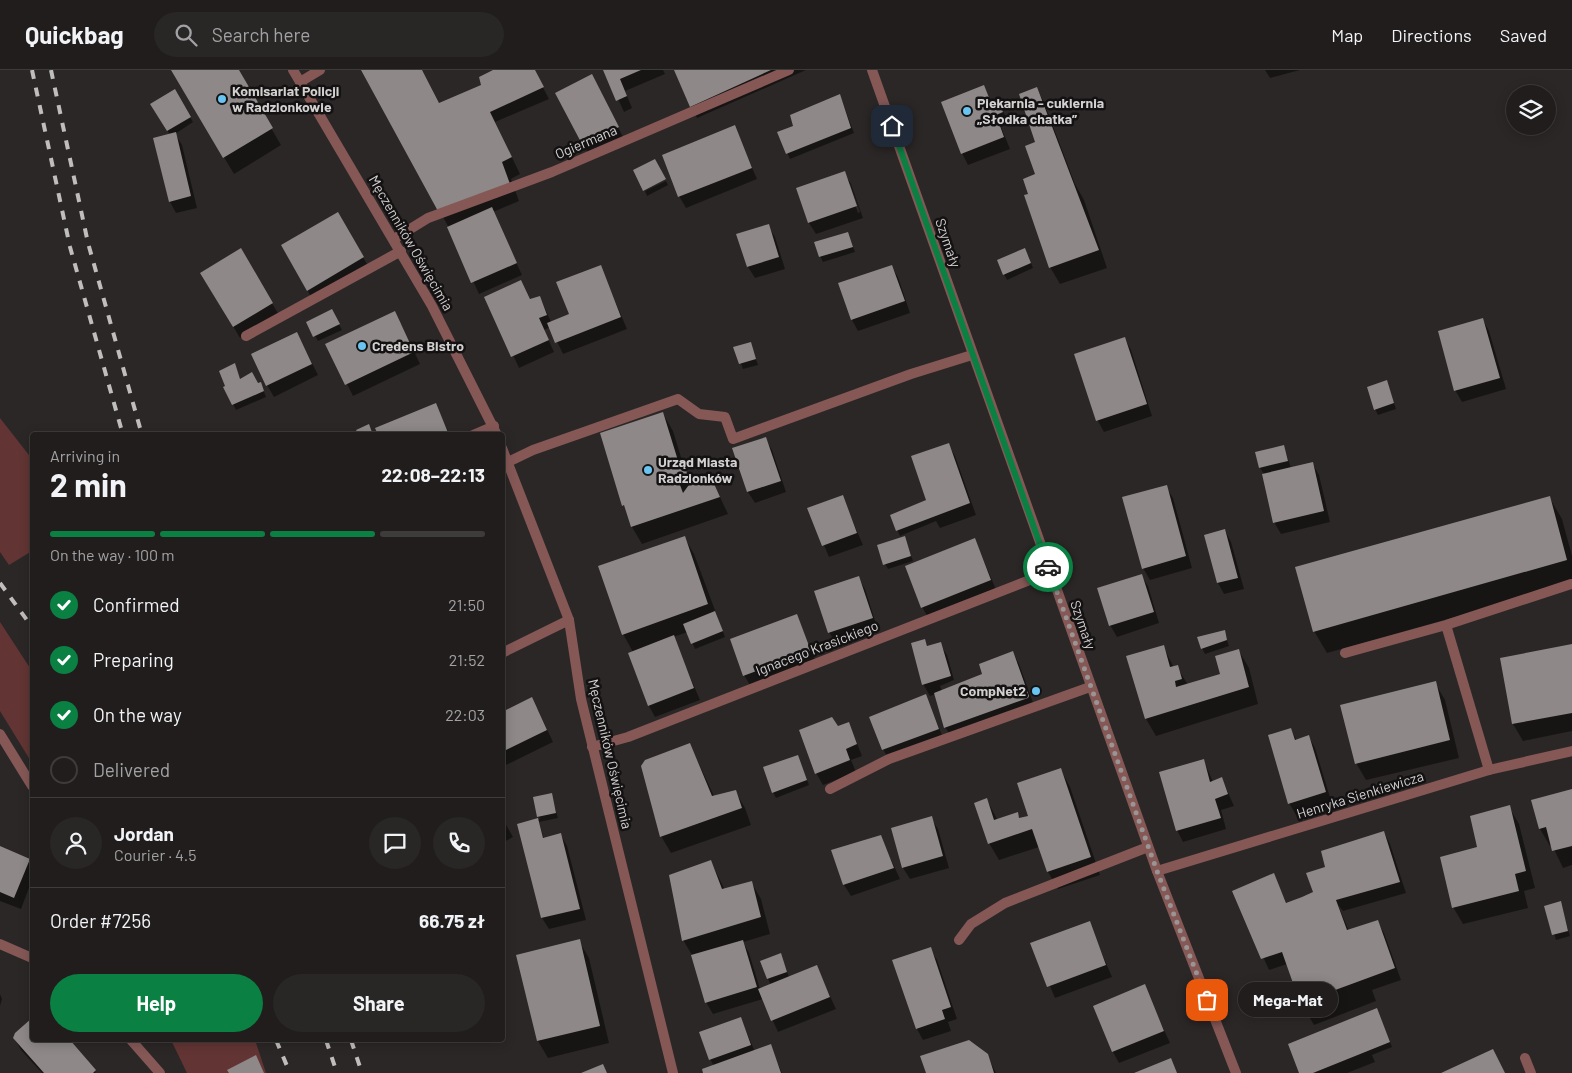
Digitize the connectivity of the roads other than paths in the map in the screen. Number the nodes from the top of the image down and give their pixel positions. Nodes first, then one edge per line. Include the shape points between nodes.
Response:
1 (293, 70) edge
2 (320, 70) edge
3 (789, 70) edge
4 (872, 70) edge
5 (300, 82) junction
6 (394, 239) junction
7 (401, 251) junction
8 (246, 336) dead end
9 (972, 355) junction
10 (495, 430) edge
11 (505, 455) edge
12 (508, 462) junction
13 (1050, 572) junction
14 (1571, 584) edge
15 (569, 620) junction
16 (1446, 625) junction
17 (505, 652) edge
18 (1345, 653) dead end
19 (1090, 687) junction
20 (0, 734) edge
21 (592, 747) junction
22 (1572, 751) edge
23 (1489, 770) junction
24 (30, 783) edge
25 (830, 789) dead end
26 (1148, 847) junction
27 (1157, 871) junction
28 (959, 940) dead end
29 (0, 944) edge
30 (30, 957) edge
31 (133, 1042) edge
32 (1525, 1058) dead end
33 (160, 1073) edge
34 (673, 1073) edge
35 (1236, 1073) edge
36 (1531, 1073) edge

1 - 5 street, Męczenników Oświęcimia
2 - 5 street
3 - 6 street, Ogiermana via 552,172 428,218
4 - 9 street, Szymały
5 - 6 street, Męczenników Oświęcimia
6 - 7 street, Męczenników Oświęcimia
7 - 8 street
7 - 10 street, Męczenników Oświęcimia
9 - 12 street via 733,438 725,417 699,414 678,399 533,450
9 - 13 street, Szymały
11 - 12 street, Męczenników Oświęcimia
12 - 15 street, Męczenników Oświęcimia
13 - 19 street, Szymały
13 - 21 street, Ignacego Krasickiego via 628,737
14 - 16 street
15 - 17 street
15 - 21 street, Męczenników Oświęcimia
16 - 18 street
16 - 23 street
19 - 25 street via 889,758
19 - 26 street, Szymały
20 - 24 street
21 - 34 street, Męczenników Oświęcimia
22 - 23 street, Henryka Sienkiewicza
23 - 27 street, Henryka Sienkiewicza
26 - 27 street, Szymały
26 - 28 street via 1005,903 971,924
27 - 35 street, Szymały
29 - 30 street
31 - 33 street
32 - 36 street

